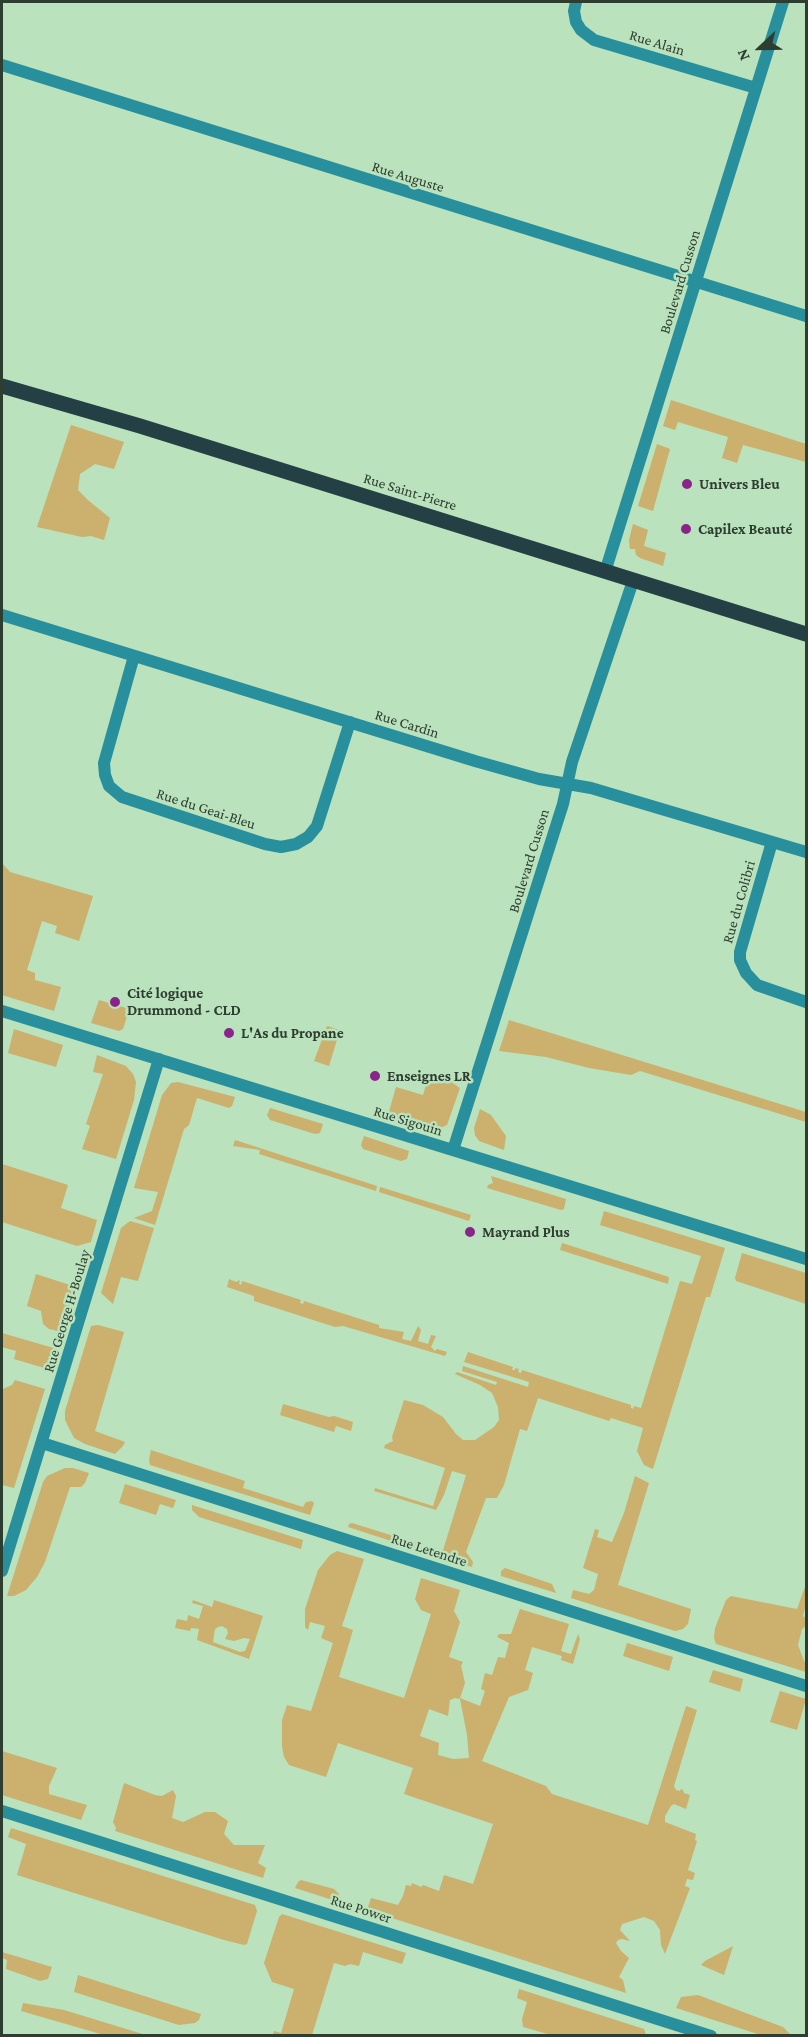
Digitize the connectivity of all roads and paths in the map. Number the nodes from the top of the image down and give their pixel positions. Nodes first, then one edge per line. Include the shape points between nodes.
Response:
1 (576, 2) edge
2 (783, 2) edge
3 (2, 65) edge
4 (756, 88) junction
5 (695, 282) junction
6 (807, 316) edge
7 (2, 386) edge
8 (605, 572) junction
9 (633, 581) junction
10 (2, 615) edge
11 (807, 634) edge
12 (134, 656) junction
13 (350, 722) junction
14 (567, 784) junction
15 (772, 842) junction
16 (807, 852) edge
17 (807, 1002) edge
18 (2, 1011) edge
19 (159, 1059) junction
20 (453, 1150) junction
21 (807, 1258) edge
22 (42, 1443) junction
23 (2, 1571) edge
24 (807, 1686) edge
25 (2, 1811) edge
26 (711, 2036) edge

1 - 4 street, Rue Alain via 576,21 594,40
2 - 4 street, Boulevard Cusson
3 - 5 street, Rue Auguste
4 - 5 street, Boulevard Cusson
5 - 6 street, Rue Auguste
5 - 8 street, Boulevard Cusson
7 - 8 main road, Rue Saint-Pierre
8 - 9 main road, Rue Saint-Pierre
9 - 11 main road, Rue Saint-Pierre
9 - 14 street, Boulevard Cusson
10 - 12 street, Rue Cardin
12 - 13 street, Rue Cardin
12 - 13 street, Rue du Geai-Bleu via 105,756 105,775 110,786 122,797 265,844 296,844 313,831
13 - 14 street, Rue Cardin via 489,765
14 - 15 street, Rue Cardin
14 - 20 street, Boulevard Cusson
15 - 16 street, Rue Cardin
15 - 17 street, Rue du Colibri via 740,960 757,985
18 - 19 street, Rue Sigouin
19 - 20 street, Rue Sigouin
19 - 22 street, Rue George H-Boulay
20 - 21 street, Rue Sigouin
22 - 23 street, Rue George H-Boulay
22 - 24 street, Rue Letendre
25 - 26 street, Rue Power

